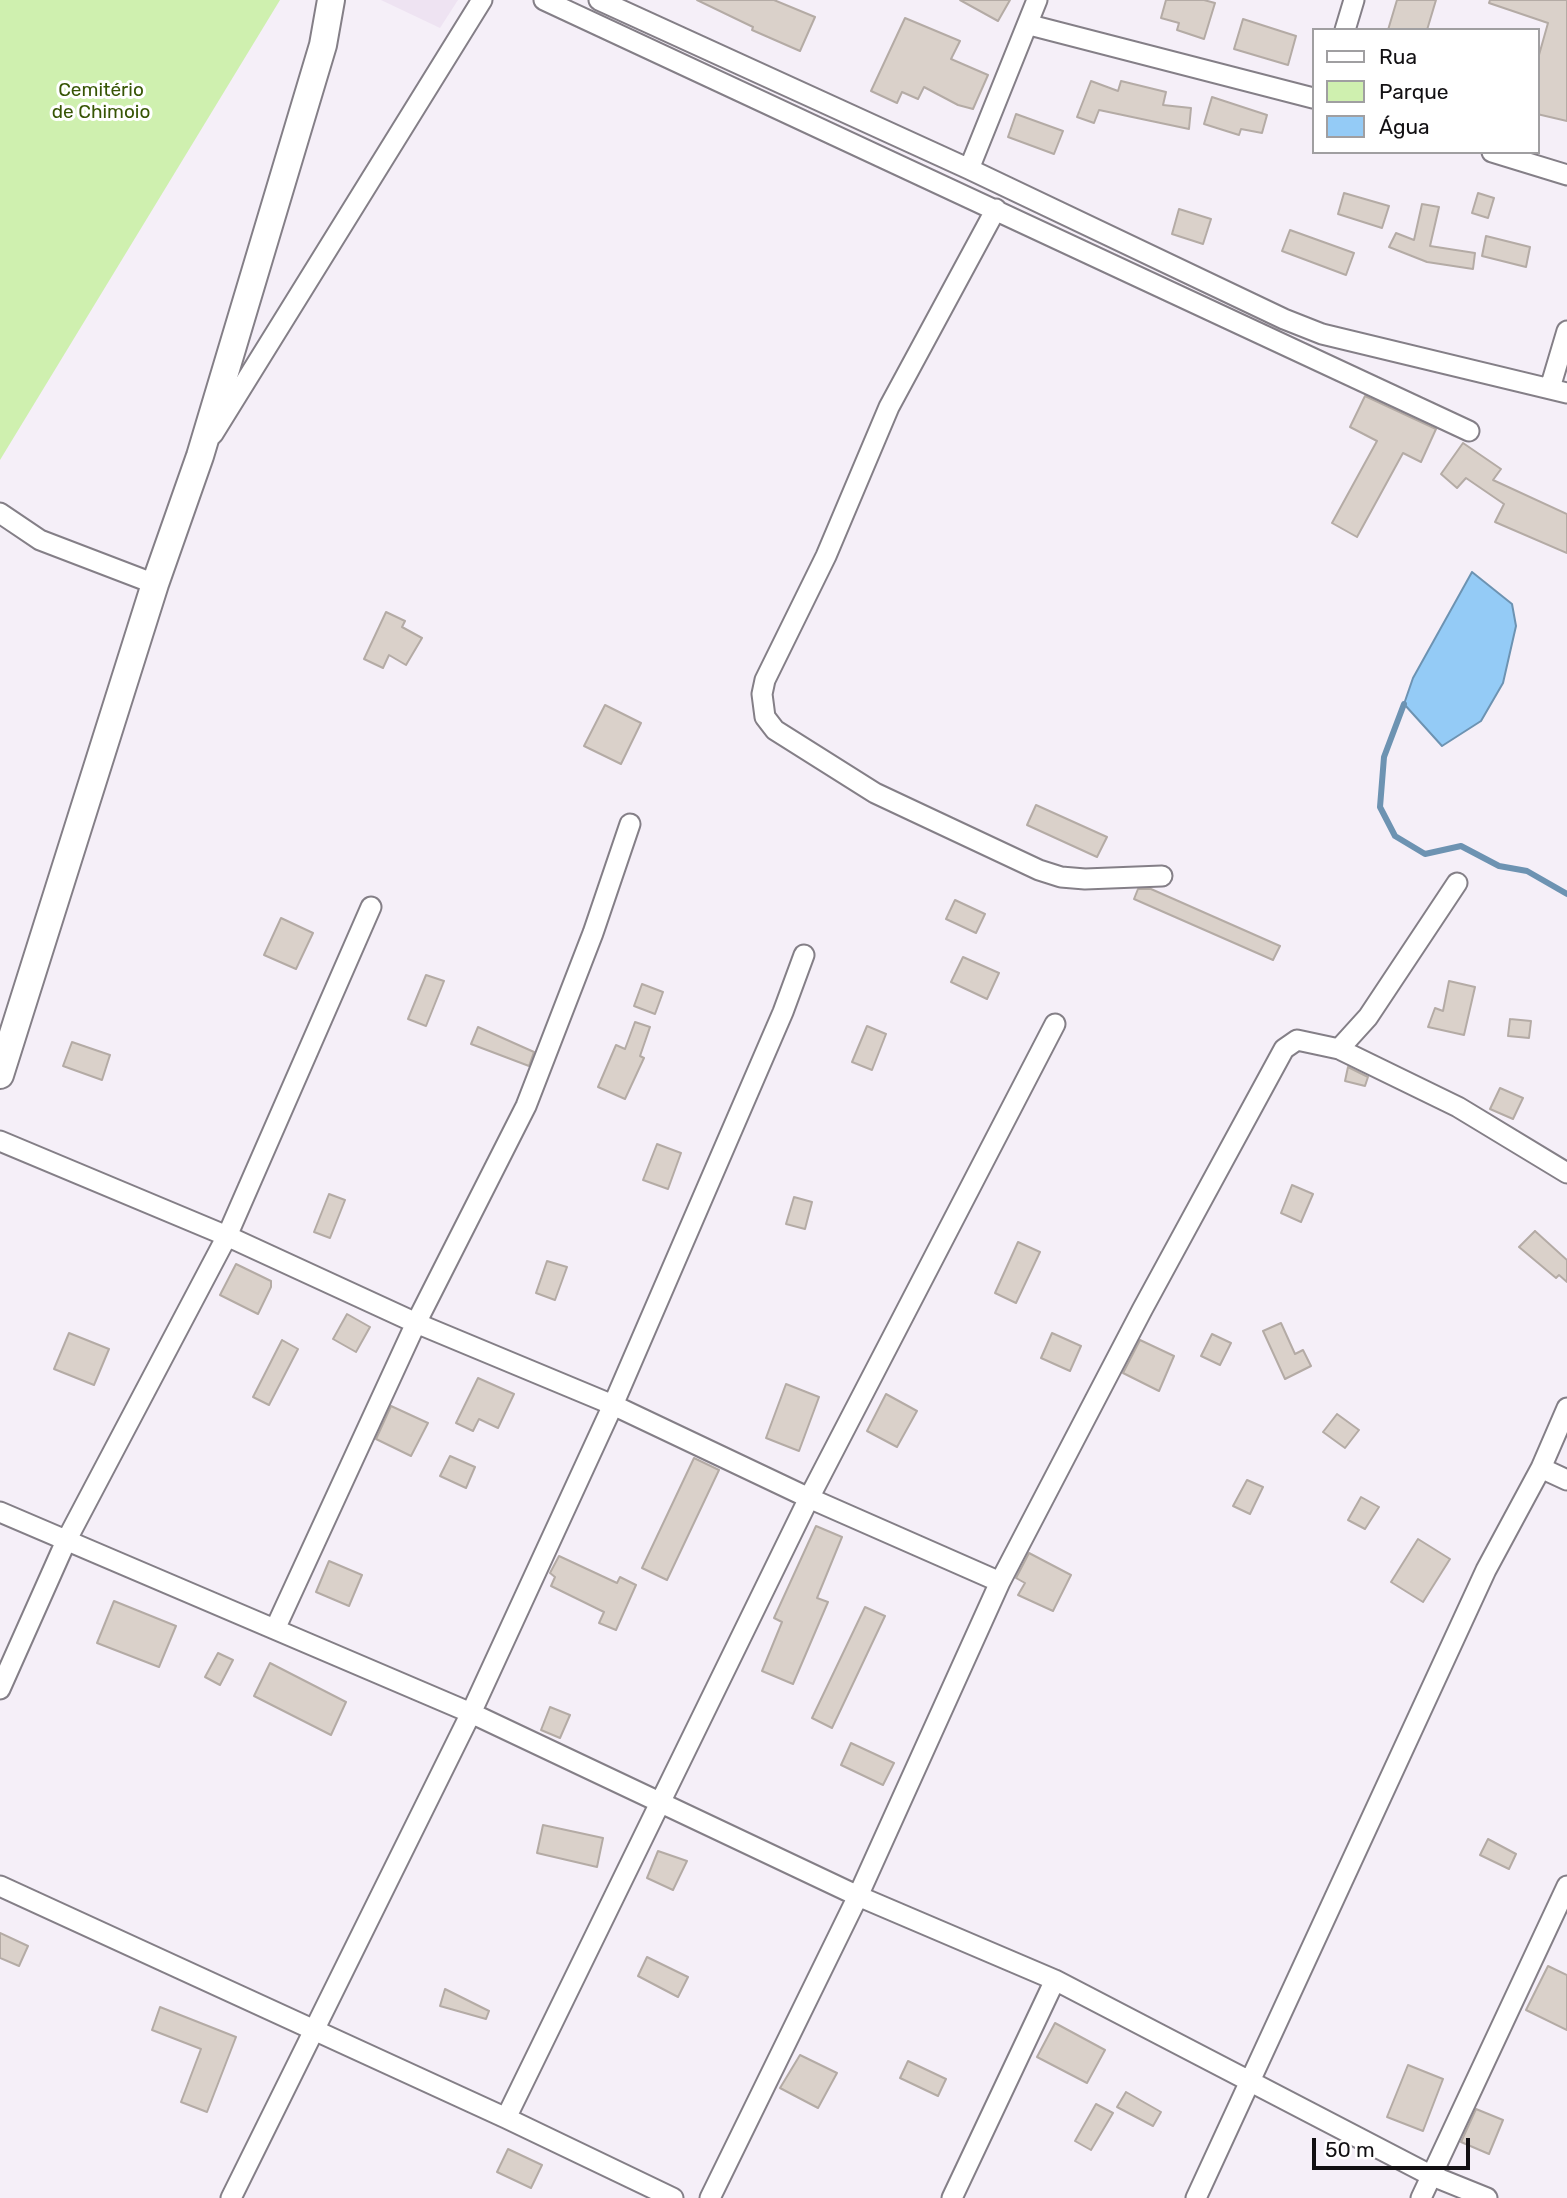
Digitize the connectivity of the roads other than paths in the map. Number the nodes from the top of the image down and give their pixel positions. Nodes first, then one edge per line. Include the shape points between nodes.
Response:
1 (331, 0) edge
2 (482, 0) edge
3 (544, 0) edge
4 (599, 0) edge
5 (1037, 0) edge
6 (1354, 0) edge
7 (1030, 25) junction
8 (1346, 28) edge
9 (1312, 98) edge
10 (1499, 154) edge
11 (969, 169) junction
12 (1567, 175) edge
13 (996, 209) junction
14 (1567, 331) edge
15 (1558, 390) edge
16 (1469, 431) dead end
17 (200, 456) junction
18 (0, 513) edge
19 (155, 584) junction
20 (630, 824) dead end
21 (1162, 876) dead end
22 (1457, 883) dead end
23 (371, 907) dead end
24 (804, 955) dead end
25 (1055, 1024) dead end
26 (1339, 1049) junction
27 (0, 1075) edge
28 (0, 1141) edge
29 (1567, 1173) edge
30 (227, 1236) junction
31 (416, 1323) junction
32 (613, 1405) junction
33 (1567, 1408) edge
34 (1541, 1468) junction
35 (1567, 1480) edge
36 (809, 1498) junction
37 (0, 1512) edge
38 (66, 1541) junction
39 (1000, 1582) junction
40 (275, 1629) junction
41 (0, 1689) edge
42 (471, 1713) junction
43 (659, 1802) junction
44 (0, 1886) edge
45 (1567, 1886) edge
46 (858, 1896) junction
47 (1055, 1980) junction
48 (314, 2029) junction
49 (1253, 2081) junction
50 (506, 2118) junction
51 (1430, 2175) junction
52 (231, 2198) edge
53 (673, 2198) edge
54 (710, 2198) edge
55 (952, 2198) edge
56 (1196, 2198) edge
57 (1420, 2198) edge
58 (1487, 2198) edge

1 - 17 street via 323,46
2 - 17 street
3 - 13 street
4 - 11 street
5 - 7 street
6 - 8 street
7 - 9 street
7 - 11 street
10 - 12 street
11 - 15 street via 1322,334
13 - 16 street
13 - 21 street via 889,407 826,556 765,680 765,716 775,730 875,793 1039,870 1061,877
14 - 15 street
17 - 19 street
18 - 19 street via 40,540
19 - 27 street
20 - 31 street via 526,1107
22 - 26 street via 1368,1017
23 - 30 street
24 - 32 street
25 - 36 street
26 - 29 street via 1458,1107
26 - 39 street via 1297,1040 1284,1049
28 - 30 street
30 - 31 street
30 - 38 street
31 - 32 street
31 - 40 street
32 - 36 street
32 - 42 street
33 - 34 street
34 - 35 street
34 - 49 street via 1486,1570
36 - 39 street
36 - 43 street
37 - 38 street
38 - 40 street
38 - 41 street
39 - 46 street
40 - 42 street
42 - 43 street
42 - 48 street
43 - 46 street
43 - 50 street
44 - 48 street
45 - 51 street
46 - 47 street
46 - 54 street
47 - 49 street
47 - 55 street
48 - 50 street
48 - 52 street
49 - 51 street
49 - 56 street
50 - 53 street
51 - 57 street
51 - 58 street

